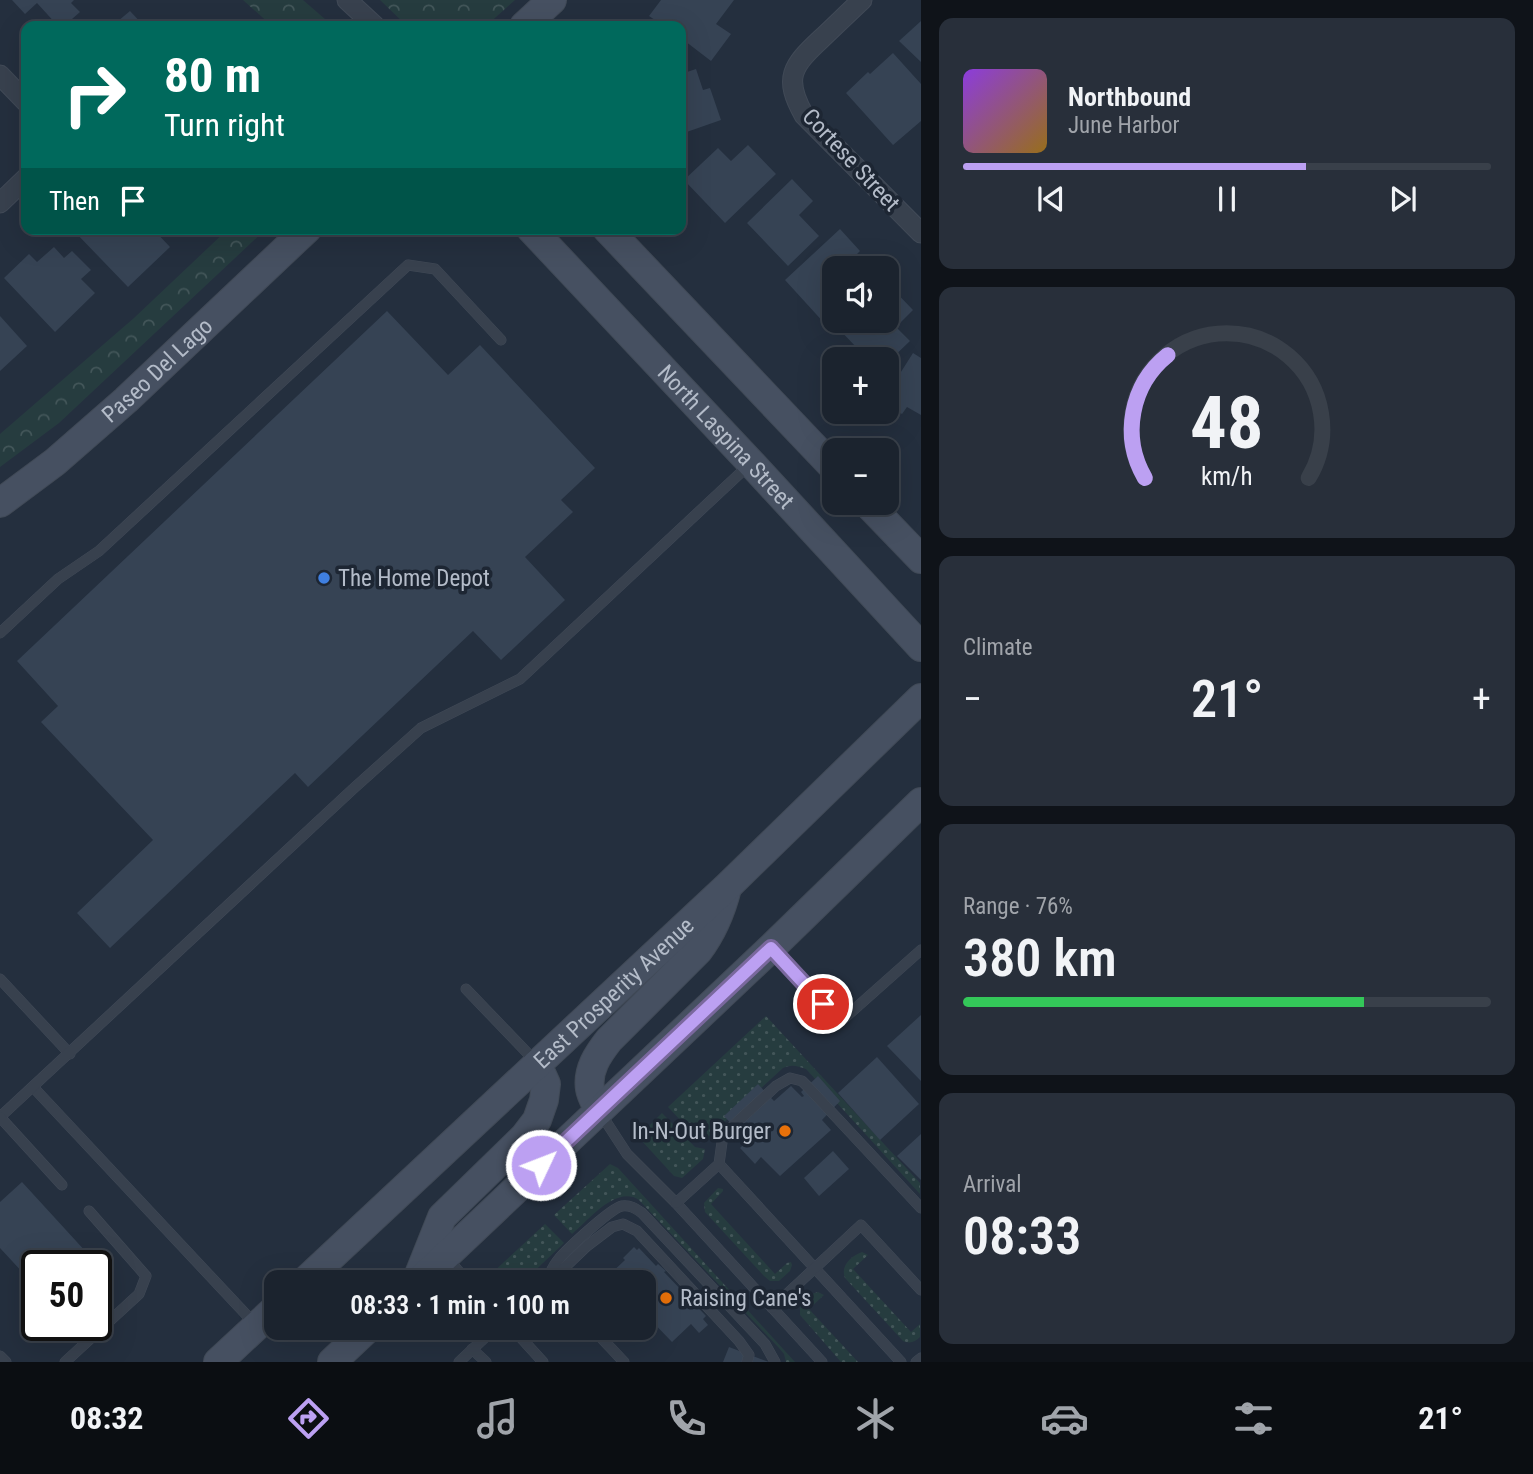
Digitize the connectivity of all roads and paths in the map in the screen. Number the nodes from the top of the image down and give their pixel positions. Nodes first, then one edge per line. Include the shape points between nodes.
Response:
1 (347, 0) edge
2 (552, 0) edge
3 (862, 0) edge
4 (370, 21) edge
5 (529, 21) edge
6 (0, 75) edge
7 (21, 97) edge
8 (21, 183) edge
9 (0, 203) edge
10 (920, 233) edge
11 (301, 235) edge
12 (537, 235) edge
13 (613, 235) edge
14 (501, 340) dead end
15 (822, 455) edge
16 (751, 463) junction
17 (0, 503) edge
18 (878, 515) edge
19 (920, 559) edge
20 (0, 633) edge
21 (920, 647) edge
22 (920, 698) edge
23 (920, 802) edge
24 (728, 886) junction
25 (771, 948) junction
26 (920, 950) edge
27 (0, 979) edge
28 (466, 989) dead end
29 (70, 1054) junction
30 (537, 1064) junction
31 (33, 1087) junction
32 (598, 1111) junction
33 (0, 1117) edge
34 (719, 1164) junction
35 (62, 1185) dead end
36 (676, 1203) junction
37 (920, 1208) edge
38 (89, 1211) dead end
39 (445, 1256) junction
40 (815, 1269) junction
41 (317, 1270) edge
42 (422, 1270) edge
43 (430, 1270) edge
44 (457, 1270) edge
45 (553, 1270) edge
46 (562, 1270) edge
47 (920, 1290) edge
48 (772, 1308) junction
49 (264, 1314) edge
50 (264, 1320) edge
51 (355, 1340) edge
52 (482, 1340) edge
53 (523, 1340) edge
54 (603, 1340) edge
55 (472, 1349) junction
56 (0, 1356) edge
57 (920, 1358) edge
58 (6, 1362) edge
59 (65, 1362) edge
60 (218, 1362) edge
61 (332, 1362) edge
62 (458, 1362) edge
63 (486, 1362) edge
64 (543, 1362) edge
65 (624, 1362) edge
66 (747, 1362) edge
67 (775, 1362) edge
68 (822, 1362) edge
69 (901, 1362) edge
70 (916, 1362) edge

1 - 4 street
2 - 5 main road
3 - 10 street, Cortese Street via 796,65 792,81 795,98 804,116
6 - 7 street
8 - 9 street
11 - 17 main road, Paseo Del Lago via 126,400
12 - 16 main road, North Laspina Street
13 - 15 main road
14 - 20 lane via 435,269 408,265 99,551 58,579
16 - 21 main road, North Laspina Street
16 - 29 lane via 520,679 421,728
18 - 19 main road
22 - 24 main road, East Prosperity Avenue
23 - 25 main road
24 - 30 main road, East Prosperity Avenue
24 - 32 main road via 709,936 609,1040 593,1063 590,1088
25 - 26 lane via 840,1022
25 - 32 main road
27 - 29 lane
28 - 30 lane
29 - 31 lane
30 - 41 main road, East Prosperity Avenue
30 - 42 main road via 546,1084 537,1119 524,1138 442,1217
31 - 33 lane
31 - 49 lane
32 - 36 lane via 628,1154
32 - 39 main road
33 - 35 lane
34 - 36 lane
34 - 37 lane via 723,1135 784,1080 797,1079
34 - 40 lane
36 - 48 lane
38 - 59 lane via 146,1276 139,1294
39 - 43 main road
39 - 44 lane
40 - 47 lane via 861,1225
40 - 48 lane
40 - 69 lane
45 - 67 lane via 604,1217 616,1208 632,1206 765,1344
46 - 66 lane via 612,1227 623,1224 637,1231 739,1340 749,1355
48 - 68 lane
50 - 60 main road
51 - 61 main road
52 - 55 lane
53 - 64 lane
54 - 65 lane
55 - 62 lane
55 - 63 lane
56 - 58 lane
57 - 70 lane

